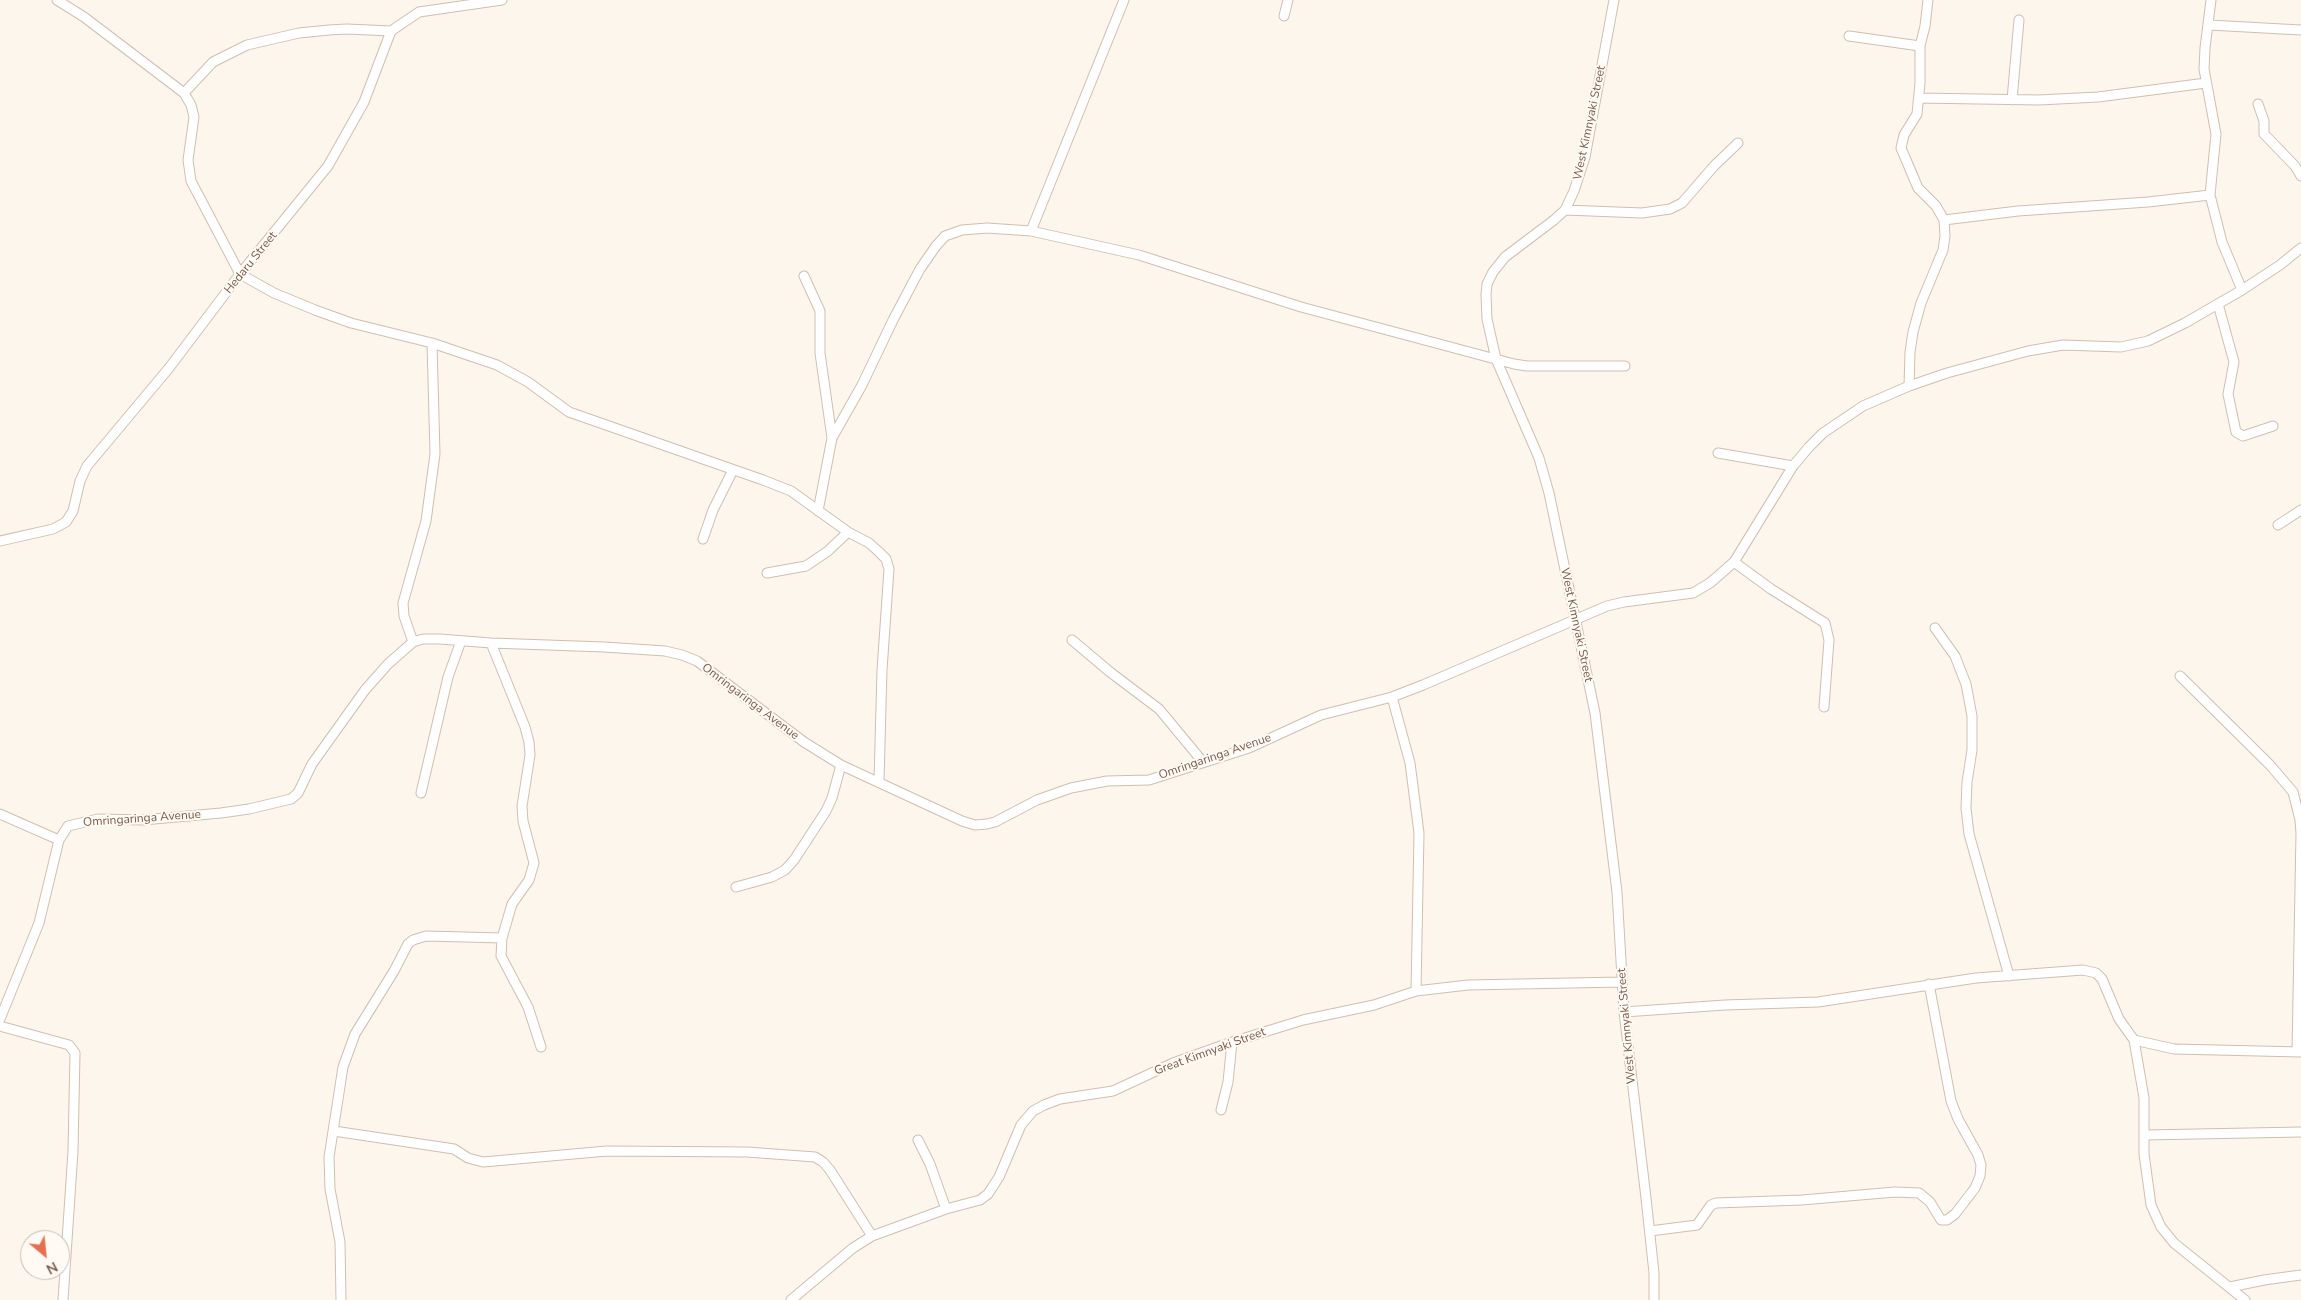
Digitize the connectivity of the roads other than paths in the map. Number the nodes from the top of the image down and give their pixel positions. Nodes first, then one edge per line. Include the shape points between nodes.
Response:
1 (57, 0) edge
2 (502, 0) edge
3 (1124, 0) edge
4 (1288, 0) edge
5 (1614, 0) edge
6 (1928, 0) edge
7 (2211, 0) edge
8 (1284, 16) dead end
9 (2019, 20) dead end
10 (2209, 24) junction
11 (2301, 30) edge
12 (391, 31) junction
13 (1849, 36) dead end
14 (1920, 46) junction
15 (2206, 83) junction
16 (184, 93) junction
17 (1919, 98) junction
18 (2012, 100) junction
19 (2258, 104) dead end
20 (1738, 143) dead end
21 (2301, 176) edge
22 (2210, 194) junction
23 (1565, 210) junction
24 (1944, 220) junction
25 (1031, 231) junction
26 (2301, 248) edge
27 (240, 274) junction
28 (804, 276) dead end
29 (2242, 290) junction
30 (2218, 304) junction
31 (432, 343) junction
32 (1496, 359) junction
33 (1625, 366) dead end
34 (1909, 386) junction
35 (2273, 426) dead end
36 (832, 438) junction
37 (1718, 453) dead end
38 (1793, 466) junction
39 (733, 470) junction
40 (2301, 510) edge
41 (818, 511) junction
42 (2278, 525) dead end
43 (848, 532) junction
44 (703, 539) dead end
45 (0, 541) edge
46 (1734, 562) junction
47 (767, 573) dead end
48 (1574, 620) junction
49 (1935, 628) dead end
50 (1072, 640) dead end
51 (461, 641) junction
52 (413, 642) junction
53 (491, 643) junction
54 (2180, 676) dead end
55 (1392, 697) junction
56 (1824, 707) dead end
57 (1203, 762) junction
58 (841, 766) junction
59 (879, 781) junction
60 (421, 793) dead end
61 (2297, 793) edge
62 (0, 814) edge
63 (59, 840) junction
64 (736, 887) dead end
65 (502, 938) junction
66 (2009, 976) junction
67 (1622, 982) junction
68 (1929, 984) junction
69 (1416, 991) junction
70 (1624, 1012) junction
71 (0, 1019) edge
72 (0, 1026) edge
73 (2134, 1040) junction
74 (1232, 1042) junction
75 (541, 1048) dead end
76 (2299, 1052) edge
77 (1221, 1110) dead end
78 (334, 1131) junction
79 (2301, 1132) edge
80 (2145, 1135) junction
81 (918, 1140) dead end
82 (946, 1210) junction
83 (1650, 1231) junction
84 (872, 1236) junction
85 (2301, 1276) edge
86 (2230, 1287) junction
87 (63, 1300) edge
88 (341, 1300) edge
89 (791, 1300) edge
90 (1654, 1300) edge
91 (2245, 1300) edge

1 - 16 street
2 - 12 street via 419,12
3 - 25 street
4 - 8 street
5 - 23 street, West Kimnyaki Street via 1585,157
6 - 14 street
7 - 10 street
9 - 18 street
10 - 11 street
10 - 15 street via 2205,48
12 - 16 street via 329,30 247,45 213,62
12 - 27 street, Hedaru Street via 364,102 328,166
13 - 14 street
14 - 17 street
15 - 18 street via 2098,97
15 - 22 street via 2216,134
16 - 27 street via 194,117 188,160 192,181
17 - 18 street
17 - 24 street via 1917,114 1904,135 1901,148 1918,188 1936,206
19 - 21 street via 2264,121 2264,134
20 - 23 street via 1682,203 1670,209 1642,212
22 - 24 street
22 - 29 street via 2222,242
23 - 32 street, West Kimnyaki Street via 1505,257 1487,284 1487,319
24 - 34 street via 1946,236 1913,332
25 - 32 street via 1139,255 1301,307
25 - 36 street via 970,229 945,236 920,269 862,386
26 - 29 street, Omringaringa Avenue
27 - 31 street via 274,293 351,323
27 - 45 street, Hedaru Street via 170,368 87,466 73,511 66,522 44,532
28 - 36 street via 820,311 820,353
29 - 30 street, Omringaringa Avenue
30 - 34 street, Omringaringa Avenue via 2163,335 2134,346 2063,345 2045,348
30 - 35 street via 2234,362 2228,394 2236,432 2243,436
31 - 39 street via 498,365 569,412
31 - 52 street via 435,454 426,521 403,603
32 - 33 street via 1527,366
32 - 48 street, West Kimnyaki Street via 1539,458 1562,551
34 - 38 street, Omringaringa Avenue via 1863,406 1840,421 1823,433
36 - 41 street
37 - 38 street
38 - 46 street, Omringaringa Avenue
39 - 41 street via 790,491
39 - 44 street
40 - 42 street
41 - 43 street
43 - 47 street via 806,566
43 - 59 street via 870,543 886,559 889,569
46 - 48 street, Omringaringa Avenue via 1710,584 1693,593 1624,602
46 - 56 street via 1825,623 1829,640
48 - 55 street, Omringaringa Avenue
48 - 67 street, West Kimnyaki Street via 1595,714 1617,892
49 - 66 street via 1955,656 1966,684 1972,716 1966,808 1969,834
50 - 57 street via 1159,709
51 - 52 street, Omringaringa Avenue via 423,639
51 - 53 street, Omringaringa Avenue
51 - 60 street via 448,677
52 - 63 street, Omringaringa Avenue via 365,690 291,799 249,809 181,818 98,819 68,826
53 - 58 street, Omringaringa Avenue via 604,646 682,655 697,662
53 - 65 street via 525,727 530,755 522,806 534,863 529,880 512,904
54 - 61 street
55 - 57 street, Omringaringa Avenue via 1321,716 1263,743
55 - 69 street via 1410,763 1419,832
57 - 59 street, Omringaringa Avenue via 1149,780 1107,781 1071,788 1037,800 995,822 975,825
58 - 59 street, Omringaringa Avenue
58 - 64 street via 826,811 794,860 772,877
61 - 76 street via 2301,832
62 - 63 street
63 - 71 street via 39,923
65 - 75 street via 501,956 528,1007
65 - 78 street via 426,936 408,944 355,1034 342,1067
66 - 68 street
66 - 73 street via 2083,970 2096,973 2107,987 2119,1019
67 - 69 street, Great Kimnyaki Street via 1468,985
67 - 70 street, West Kimnyaki Street
68 - 70 street via 1818,1002 1725,1004
68 - 83 street via 1951,1101 1981,1165 1975,1188 1955,1214 1941,1220 1930,1202 1919,1193 1895,1192 1716,1203 1697,1225
69 - 74 street, Great Kimnyaki Street
70 - 83 street, West Kimnyaki Street
72 - 87 street via 69,1045 75,1053 73,1151
73 - 76 street via 2174,1049
73 - 80 street via 2144,1098
74 - 77 street
74 - 82 street, Great Kimnyaki Street via 1173,1063 1113,1091 1060,1099 1034,1111 1020,1124 1007,1161 988,1194 970,1204
78 - 84 street via 454,1149 483,1162 616,1151 747,1152 815,1157 830,1170
78 - 88 street via 329,1173 340,1242
79 - 80 street
80 - 86 street via 2146,1178 2151,1205 2161,1226 2184,1252
81 - 82 street
82 - 84 street, Great Kimnyaki Street
83 - 90 street, West Kimnyaki Street
84 - 89 street, Great Kimnyaki Street
85 - 86 street
86 - 91 street

